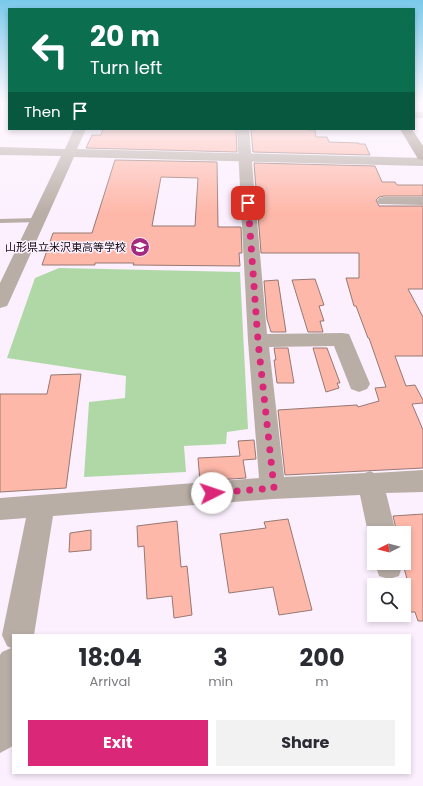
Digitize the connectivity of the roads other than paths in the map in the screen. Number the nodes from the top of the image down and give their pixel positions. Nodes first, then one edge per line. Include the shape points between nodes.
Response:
1 (75, 140) edge
2 (244, 140) edge
3 (413, 140) edge
4 (0, 151) edge
5 (69, 153) junction
6 (423, 156) edge
7 (246, 157) junction
8 (423, 162) edge
9 (384, 201) dead end
10 (423, 201) edge
11 (38, 220) junction
12 (0, 221) edge
13 (0, 302) edge
14 (258, 341) junction
15 (359, 384) dead end
16 (423, 481) edge
17 (370, 482) junction
18 (274, 488) junction
19 (41, 507) junction
20 (0, 509) edge
21 (380, 526) edge
22 (18, 634) edge
23 (12, 668) edge
24 (1, 728) edge

1 - 5 street
2 - 7 street
3 - 6 main road
4 - 5 street
5 - 7 street
5 - 11 street
7 - 8 street
7 - 14 street
9 - 10 street
11 - 12 lane
11 - 13 street
14 - 15 street via 342,339
14 - 18 street
16 - 17 street
17 - 18 street
17 - 21 street
18 - 19 street
19 - 20 street
19 - 22 street
23 - 24 street

